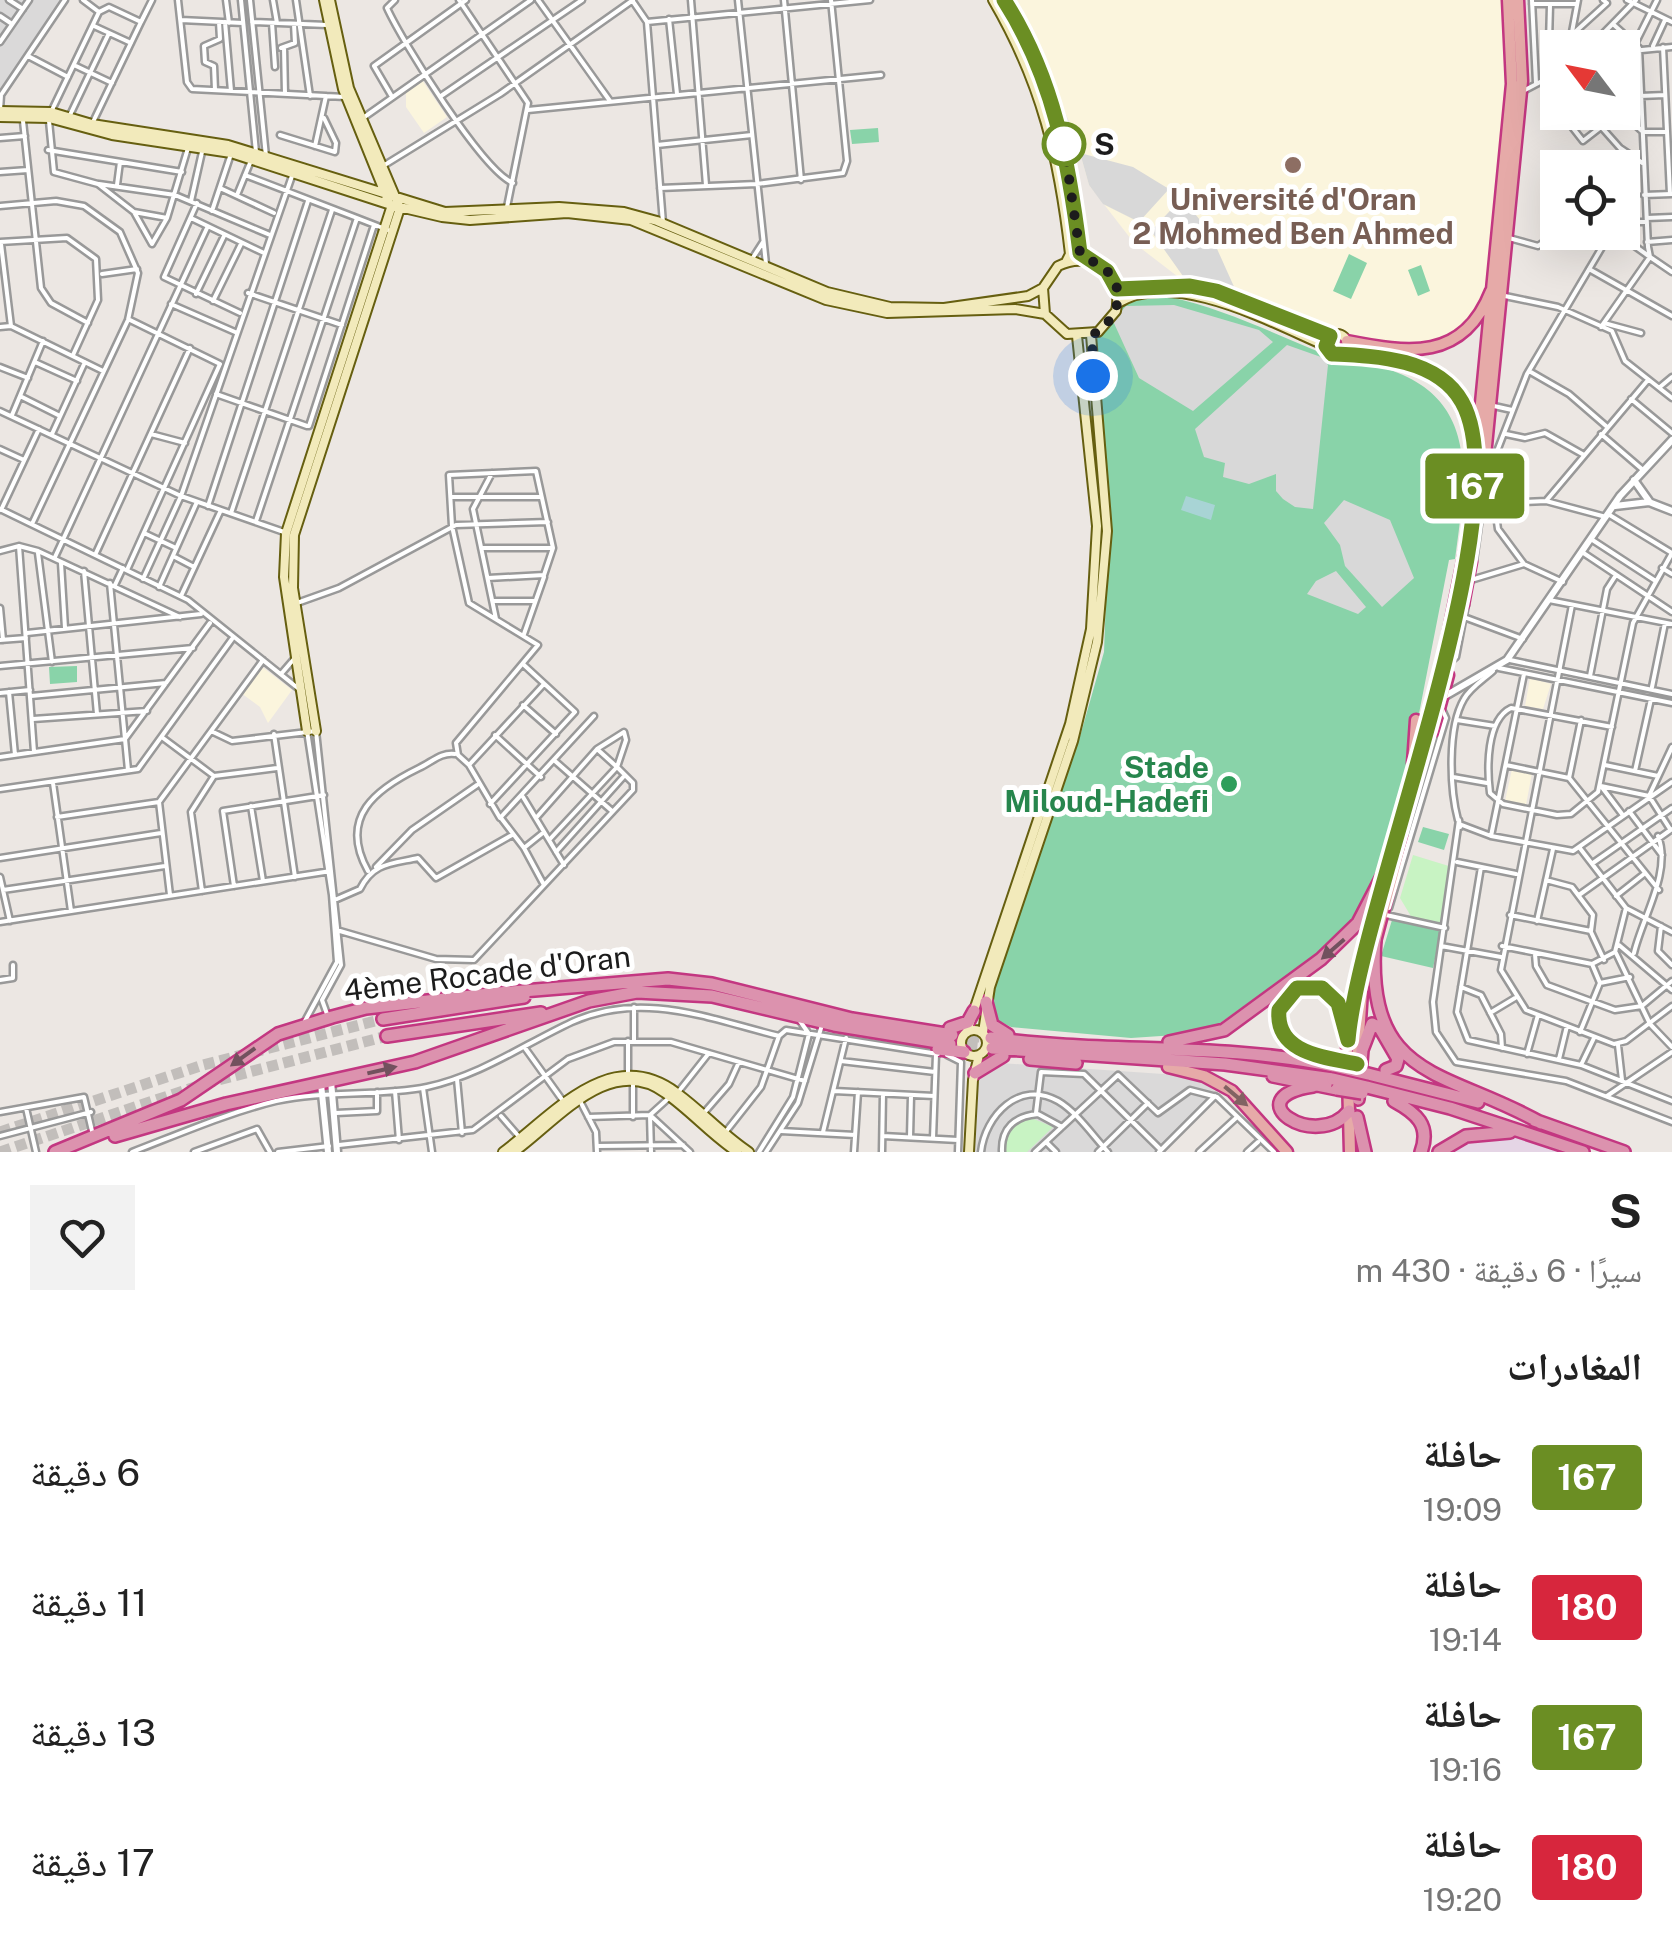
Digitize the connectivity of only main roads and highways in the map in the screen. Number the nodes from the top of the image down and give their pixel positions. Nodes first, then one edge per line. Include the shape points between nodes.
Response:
1 (327, 0) edge
2 (993, 0) edge
3 (1004, 0) edge
4 (1508, 0) edge
5 (1519, 2) edge
6 (0, 113) edge
7 (50, 115) junction
8 (254, 156) junction
9 (394, 203) junction
10 (1089, 261) junction
11 (1066, 262) junction
12 (751, 264) junction
13 (766, 270) junction
14 (1496, 276) junction
15 (1043, 288) junction
16 (1117, 289) junction
17 (1117, 304) junction
18 (1045, 314) junction
19 (1092, 335) junction
20 (1077, 336) junction
21 (1328, 341) junction
22 (1344, 347) junction
23 (1481, 480) junction
24 (290, 534) junction
25 (1095, 629) junction
26 (307, 696) junction
27 (1416, 720) dead end
28 (311, 731) road end
29 (1405, 805) junction
30 (1386, 868) junction
31 (1375, 937) junction
32 (567, 988) junction
33 (986, 1002) junction
34 (974, 1010) junction
35 (557, 1012) junction
36 (794, 1013) junction
37 (384, 1019) tunnel mouth
38 (967, 1031) junction
39 (1008, 1035) junction
40 (387, 1036) tunnel mouth
41 (1348, 1040) junction
42 (947, 1042) junction
43 (985, 1043) junction
44 (1148, 1046) junction
45 (965, 1053) junction
46 (1117, 1053) junction
47 (1003, 1056) junction
48 (1145, 1060) junction
49 (1168, 1067) junction
50 (1386, 1070) junction
51 (1330, 1073) junction
52 (973, 1074) junction
53 (630, 1079) junction
54 (1365, 1084) junction
55 (674, 1094) junction
56 (1394, 1100) junction
57 (1475, 1102) junction
58 (566, 1106) junction
59 (1450, 1108) junction
60 (1353, 1114) junction
61 (1541, 1123) junction
62 (1527, 1133) junction
63 (1334, 1140) dead end
64 (1303, 1150) edge
65 (55, 1152) edge
66 (72, 1152) edge
67 (503, 1152) edge
68 (514, 1152) edge
69 (736, 1152) edge
70 (748, 1152) edge
71 (968, 1152) edge
72 (1287, 1152) edge
73 (1353, 1152) edge
74 (1365, 1152) edge
75 (1421, 1152) edge
76 (1439, 1152) edge
77 (1582, 1152) edge
78 (1624, 1152) edge

1 - 9 main road via 360,121
1 - 9 main road via 346,97
2 - 11 main road via 1037,88 1054,140
3 - 10 main road via 1056,115 1080,253
4 - 14 highway via 1512,84
5 - 31 highway via 1530,83 1520,97 1481,491 1442,703
6 - 7 main road
6 - 7 main road
7 - 8 main road
7 - 8 main road via 98,132
8 - 9 main road
8 - 9 main road
9 - 12 main road via 470,220 614,218
9 - 12 main road via 446,212 598,209 663,224
9 - 24 main road
10 - 11 main road
10 - 16 main road via 1107,271
11 - 15 main road
12 - 13 main road
13 - 15 main road via 856,301 920,310 1011,300
13 - 18 main road via 826,300 887,313
14 - 22 highway via 1475,320 1434,348
14 - 23 highway
15 - 18 main road
16 - 17 main road
16 - 21 main road via 1216,291
17 - 19 main road
17 - 21 main road via 1142,295 1194,296
18 - 20 main road via 1058,330
19 - 20 main road
19 - 25 main road via 1107,531
20 - 25 main road via 1097,526
21 - 22 main road via 1340,334
21 - 22 main road via 1332,354
22 - 23 highway via 1414,365 1452,390 1470,424
23 - 29 highway via 1449,640
24 - 26 main road
24 - 26 main road via 284,576
25 - 33 main road via 1084,704
25 - 34 main road
26 - 28 main road
27 - 29 highway
29 - 30 highway
30 - 41 highway via 1361,955
30 -> 44 highway via 1347,936 1253,1012 1210,1036
31 - 54 highway via 1358,1018
31 - 61 highway via 1379,1008 1403,1052 1441,1081
32 - 36 highway, 4ème Rocade d'Oran via 699,982
32 - 37 highway
32 -> 65 highway, 4ème Rocade d'Oran via 366,1008 300,1026 258,1046 181,1100
33 - 39 highway via 992,1025
33 - 43 main road
34 - 38 main road
34 - 42 highway
35 - 36 highway, 4ème Rocade d'Oran via 652,992
35 - 40 highway
66 -> 35 highway, 4ème Rocade d'Oran via 226,1104 415,1062
36 - 42 highway, 4ème Rocade d'Oran
36 - 42 highway, 4ème Rocade d'Oran
36 - 42 highway via 819,1029
38 - 42 highway
38 - 43 main road
38 - 45 main road via 960,1044
39 - 43 highway
39 - 46 highway
41 - 51 highway via 1333,996 1312,985 1291,991 1279,1010 1282,1034
41 - 60 highway
42 - 45 highway
42 - 52 highway
43 - 45 main road
43 - 46 highway
43 - 47 highway
43 - 52 main road
44 - 46 highway
44 - 51 highway via 1230,1051
45 - 52 main road
46 - 47 highway via 1098,1063
46 - 48 highway
47 - 52 highway
48 - 49 highway
48 - 51 highway
49 - 51 highway
49 -> 72 highway via 1232,1091
50 - 54 highway
50 - 54 highway via 1398,1058 1372,1024 1362,1050
50 - 57 highway
51 - 54 highway, bridge
51 - 54 highway, bridge
51 - 64 highway via 1292,1094 1280,1111 1281,1130
52 - 71 main road
53 - 55 main road via 653,1078
53 - 58 main road via 610,1082
53 - 58 main road via 596,1082
54 - 56 highway
54 - 57 highway
54 - 59 highway
54 - 60 highway
55 - 69 main road
55 - 70 main road
56 - 59 highway
56 - 75 highway via 1421,1120
57 - 61 highway
58 - 67 main road
58 - 68 main road
59 - 62 highway
60 - 63 highway
60 - 73 highway
60 - 74 highway
61 - 78 highway
62 - 76 highway via 1477,1133
62 - 77 highway

